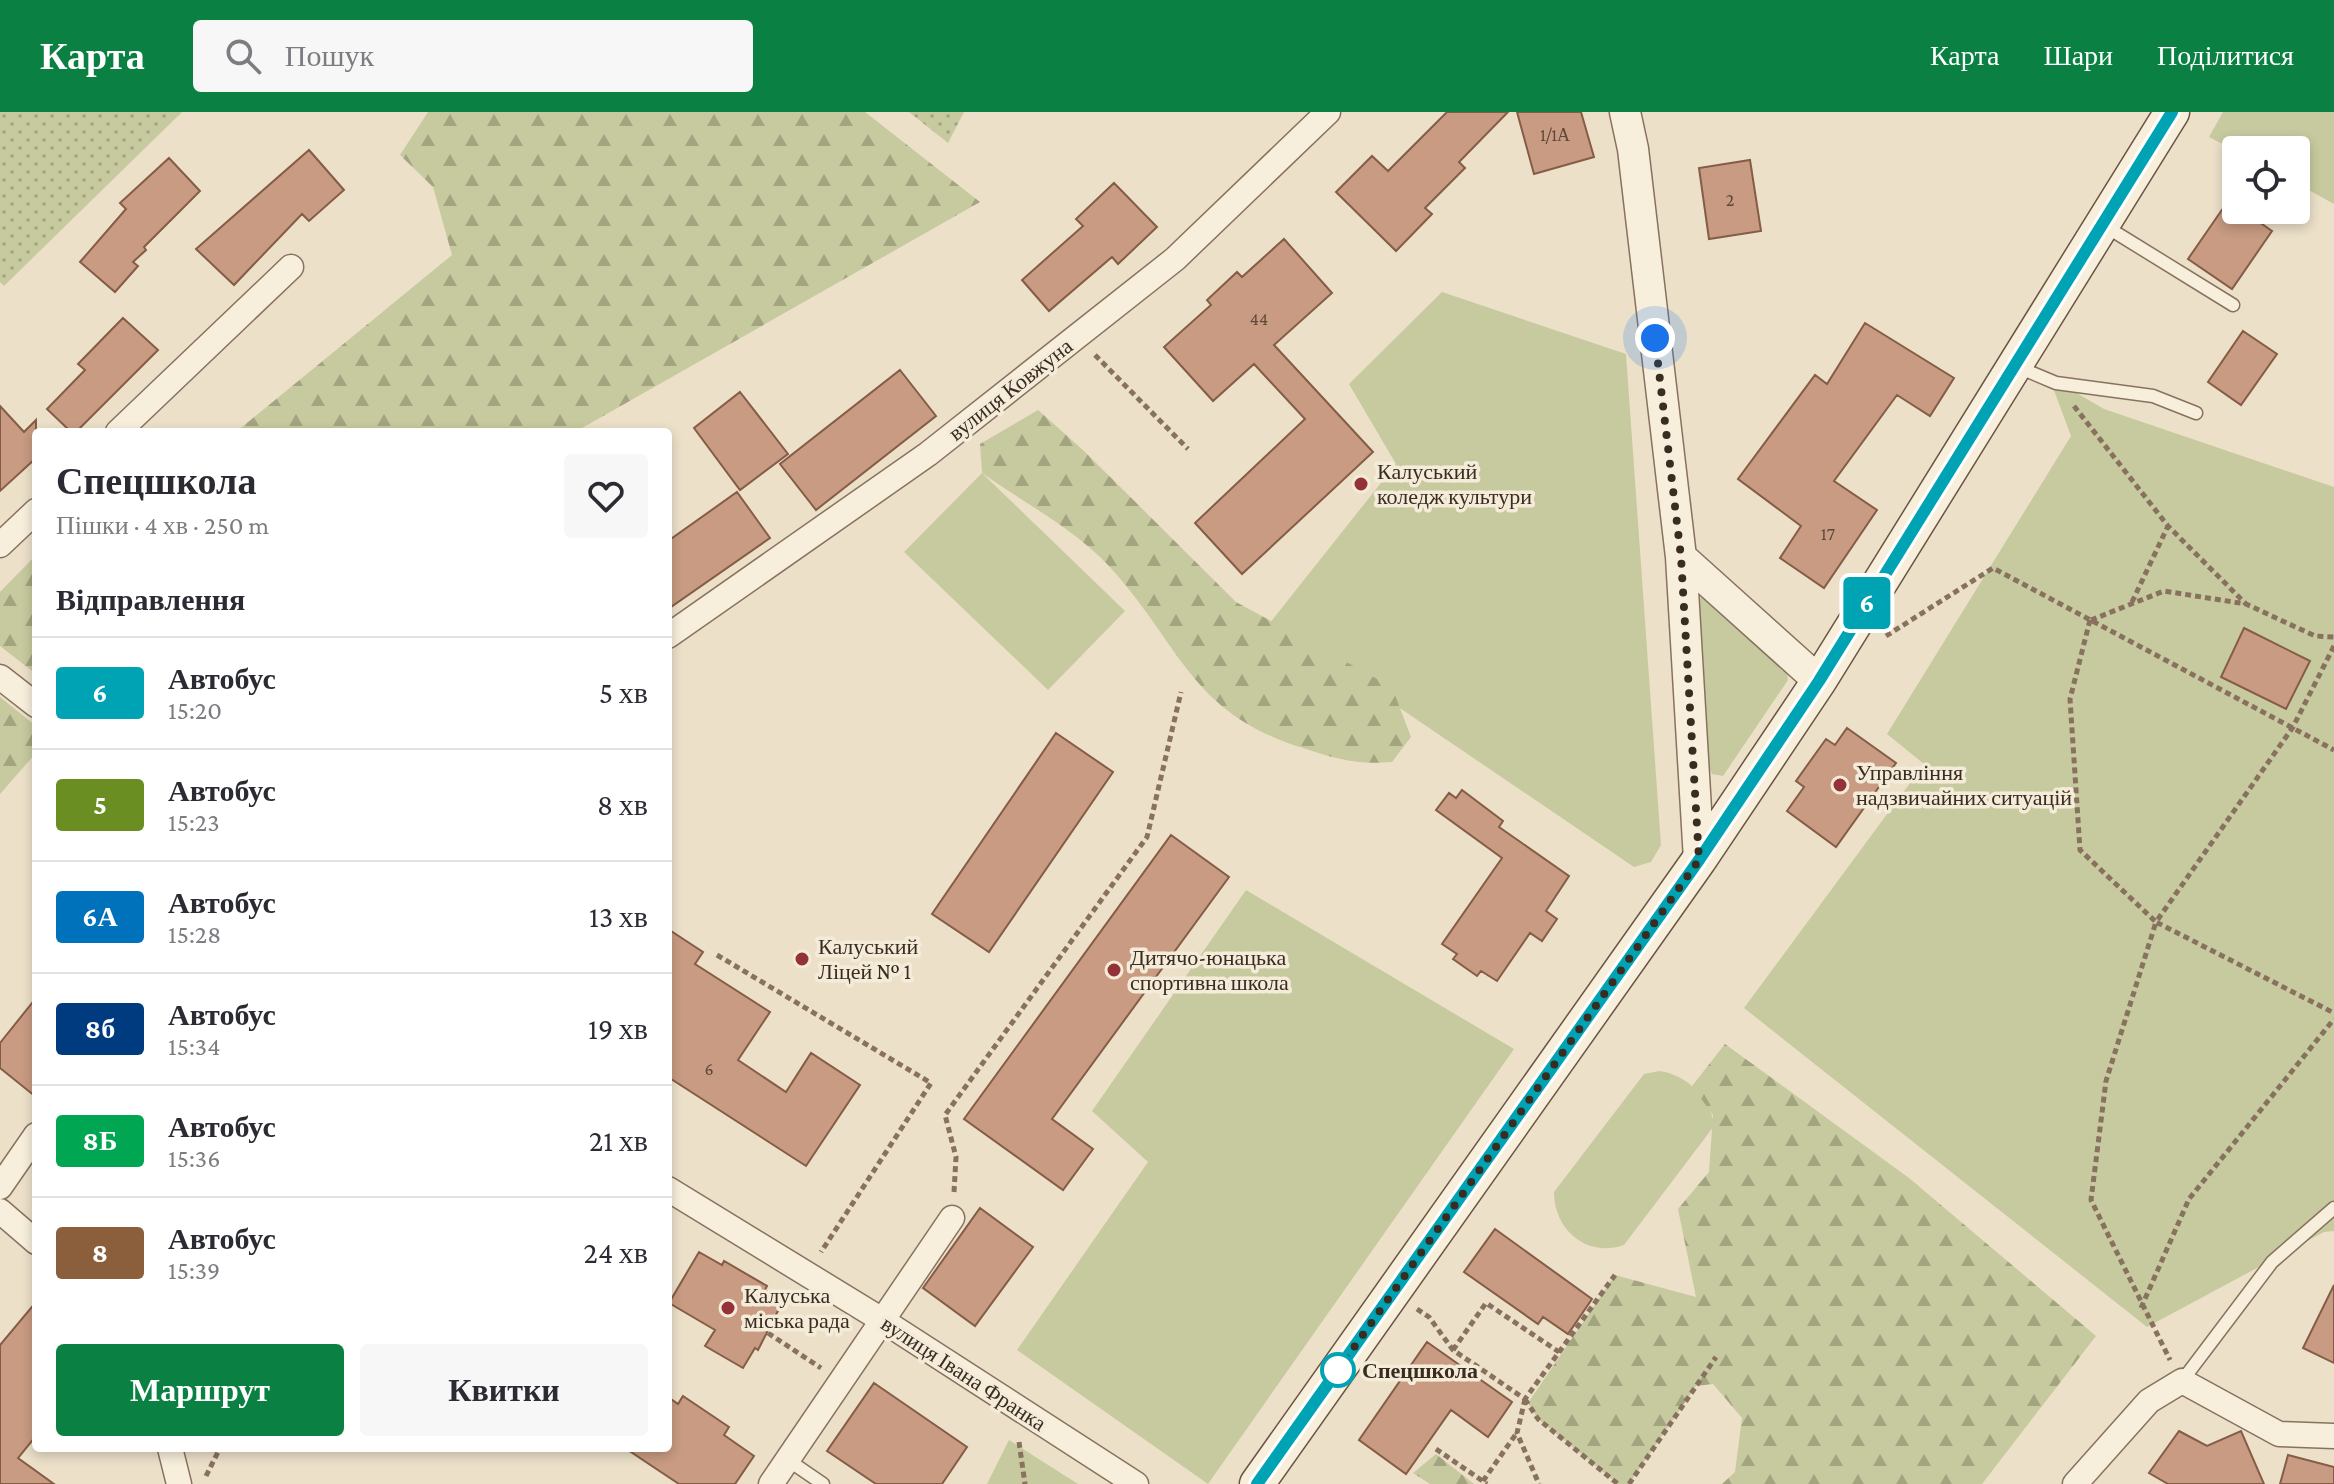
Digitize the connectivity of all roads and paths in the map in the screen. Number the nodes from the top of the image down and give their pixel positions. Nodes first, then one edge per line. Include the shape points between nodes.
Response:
1 (1328, 112) edge
2 (1625, 112) edge
3 (2172, 112) edge
4 (2102, 224) junction
5 (291, 267) dead end
6 (2233, 305) dead end
7 (1086, 346) dead end
8 (2015, 365) junction
9 (2056, 383) junction
10 (2196, 413) dead end
11 (122, 428) edge
12 (1188, 449) dead end
13 (32, 515) edge
14 (2168, 526) junction
15 (0, 545) edge
16 (1681, 557) junction
17 (2132, 603) junction
18 (2246, 604) junction
19 (2090, 620) junction
20 (672, 633) edge
21 (1883, 637) dead end
22 (2334, 637) edge
23 (2334, 646) edge
24 (0, 677) edge
25 (1819, 681) junction
26 (1181, 692) dead end
27 (32, 702) edge
28 (2293, 727) junction
29 (2334, 750) edge
30 (1699, 860) junction
31 (2156, 922) junction
32 (717, 955) dead end
33 (2334, 1013) edge
34 (2334, 1019) edge
35 (32, 1141) edge
36 (0, 1187) edge
37 (672, 1191) edge
38 (2334, 1208) edge
39 (0, 1211) edge
40 (952, 1218) joint
41 (32, 1239) edge
42 (816, 1259) dead end
43 (1615, 1275) dead end
44 (2141, 1308) junction
45 (1429, 1317) dead end
46 (882, 1320) junction
47 (768, 1333) dead end
48 (1453, 1350) junction
49 (1559, 1352) junction
50 (1716, 1357) dead end
51 (828, 1373) dead end
52 (2182, 1381) junction
53 (1525, 1399) junction
54 (1017, 1433) dead end
55 (1517, 1433) junction
56 (2334, 1436) edge
57 (1436, 1449) dead end
58 (171, 1452) edge
59 (218, 1452) edge
60 (788, 1460) junction
61 (1485, 1482) edge
62 (179, 1484) edge
63 (202, 1484) edge
64 (771, 1484) edge
65 (823, 1484) edge
66 (1025, 1484) edge
67 (1136, 1484) edge
68 (1257, 1484) edge
69 (1539, 1484) edge
70 (1618, 1484) edge
71 (1629, 1484) edge
72 (2075, 1484) edge

1 - 20 street, вулиця Ковжуна via 1175,259 928,454
2 - 16 street
3 - 4 main road
4 - 6 lane
4 - 8 main road
5 - 11 street
7 - 12 path
8 - 9 lane
8 - 25 main road
9 - 10 lane via 2153,396
9 - 14 path
13 - 15 street
14 - 17 path
14 - 18 path
16 - 25 street
16 - 30 street
17 - 18 path via 2164,591
17 - 19 path
18 - 22 path via 2315,636
19 - 21 path via 1993,568
19 - 28 path
19 - 31 path via 2070,699 2080,850
23 - 28 path
24 - 27 street
25 - 30 main road
26 - 40 path via 1147,837 945,1115 956,1157
28 - 29 path
28 - 31 path
30 - 68 main road
31 - 33 path
31 - 44 path via 2106,1081 2091,1200
32 - 42 path via 931,1083
34 - 44 path via 2189,1199
35 - 36 street
37 - 46 street, вулиця Івана Франка
38 - 52 lane via 2272,1262
39 - 41 street
40 - 46 street
43 - 49 path
44 - 52 path
45 - 48 path
46 - 60 street
46 - 67 street, вулиця Івана Франка
47 - 51 path
48 - 49 path via 1486,1303
48 - 53 path
49 - 53 path
50 - 71 path
52 - 56 street via 2279,1434
52 - 72 street via 2149,1401
53 - 55 path
53 - 70 path via 1538,1419
54 - 66 path
55 - 61 path
55 - 69 path
57 - 61 path
58 - 62 street
59 - 63 path
60 - 64 street
60 - 65 lane

